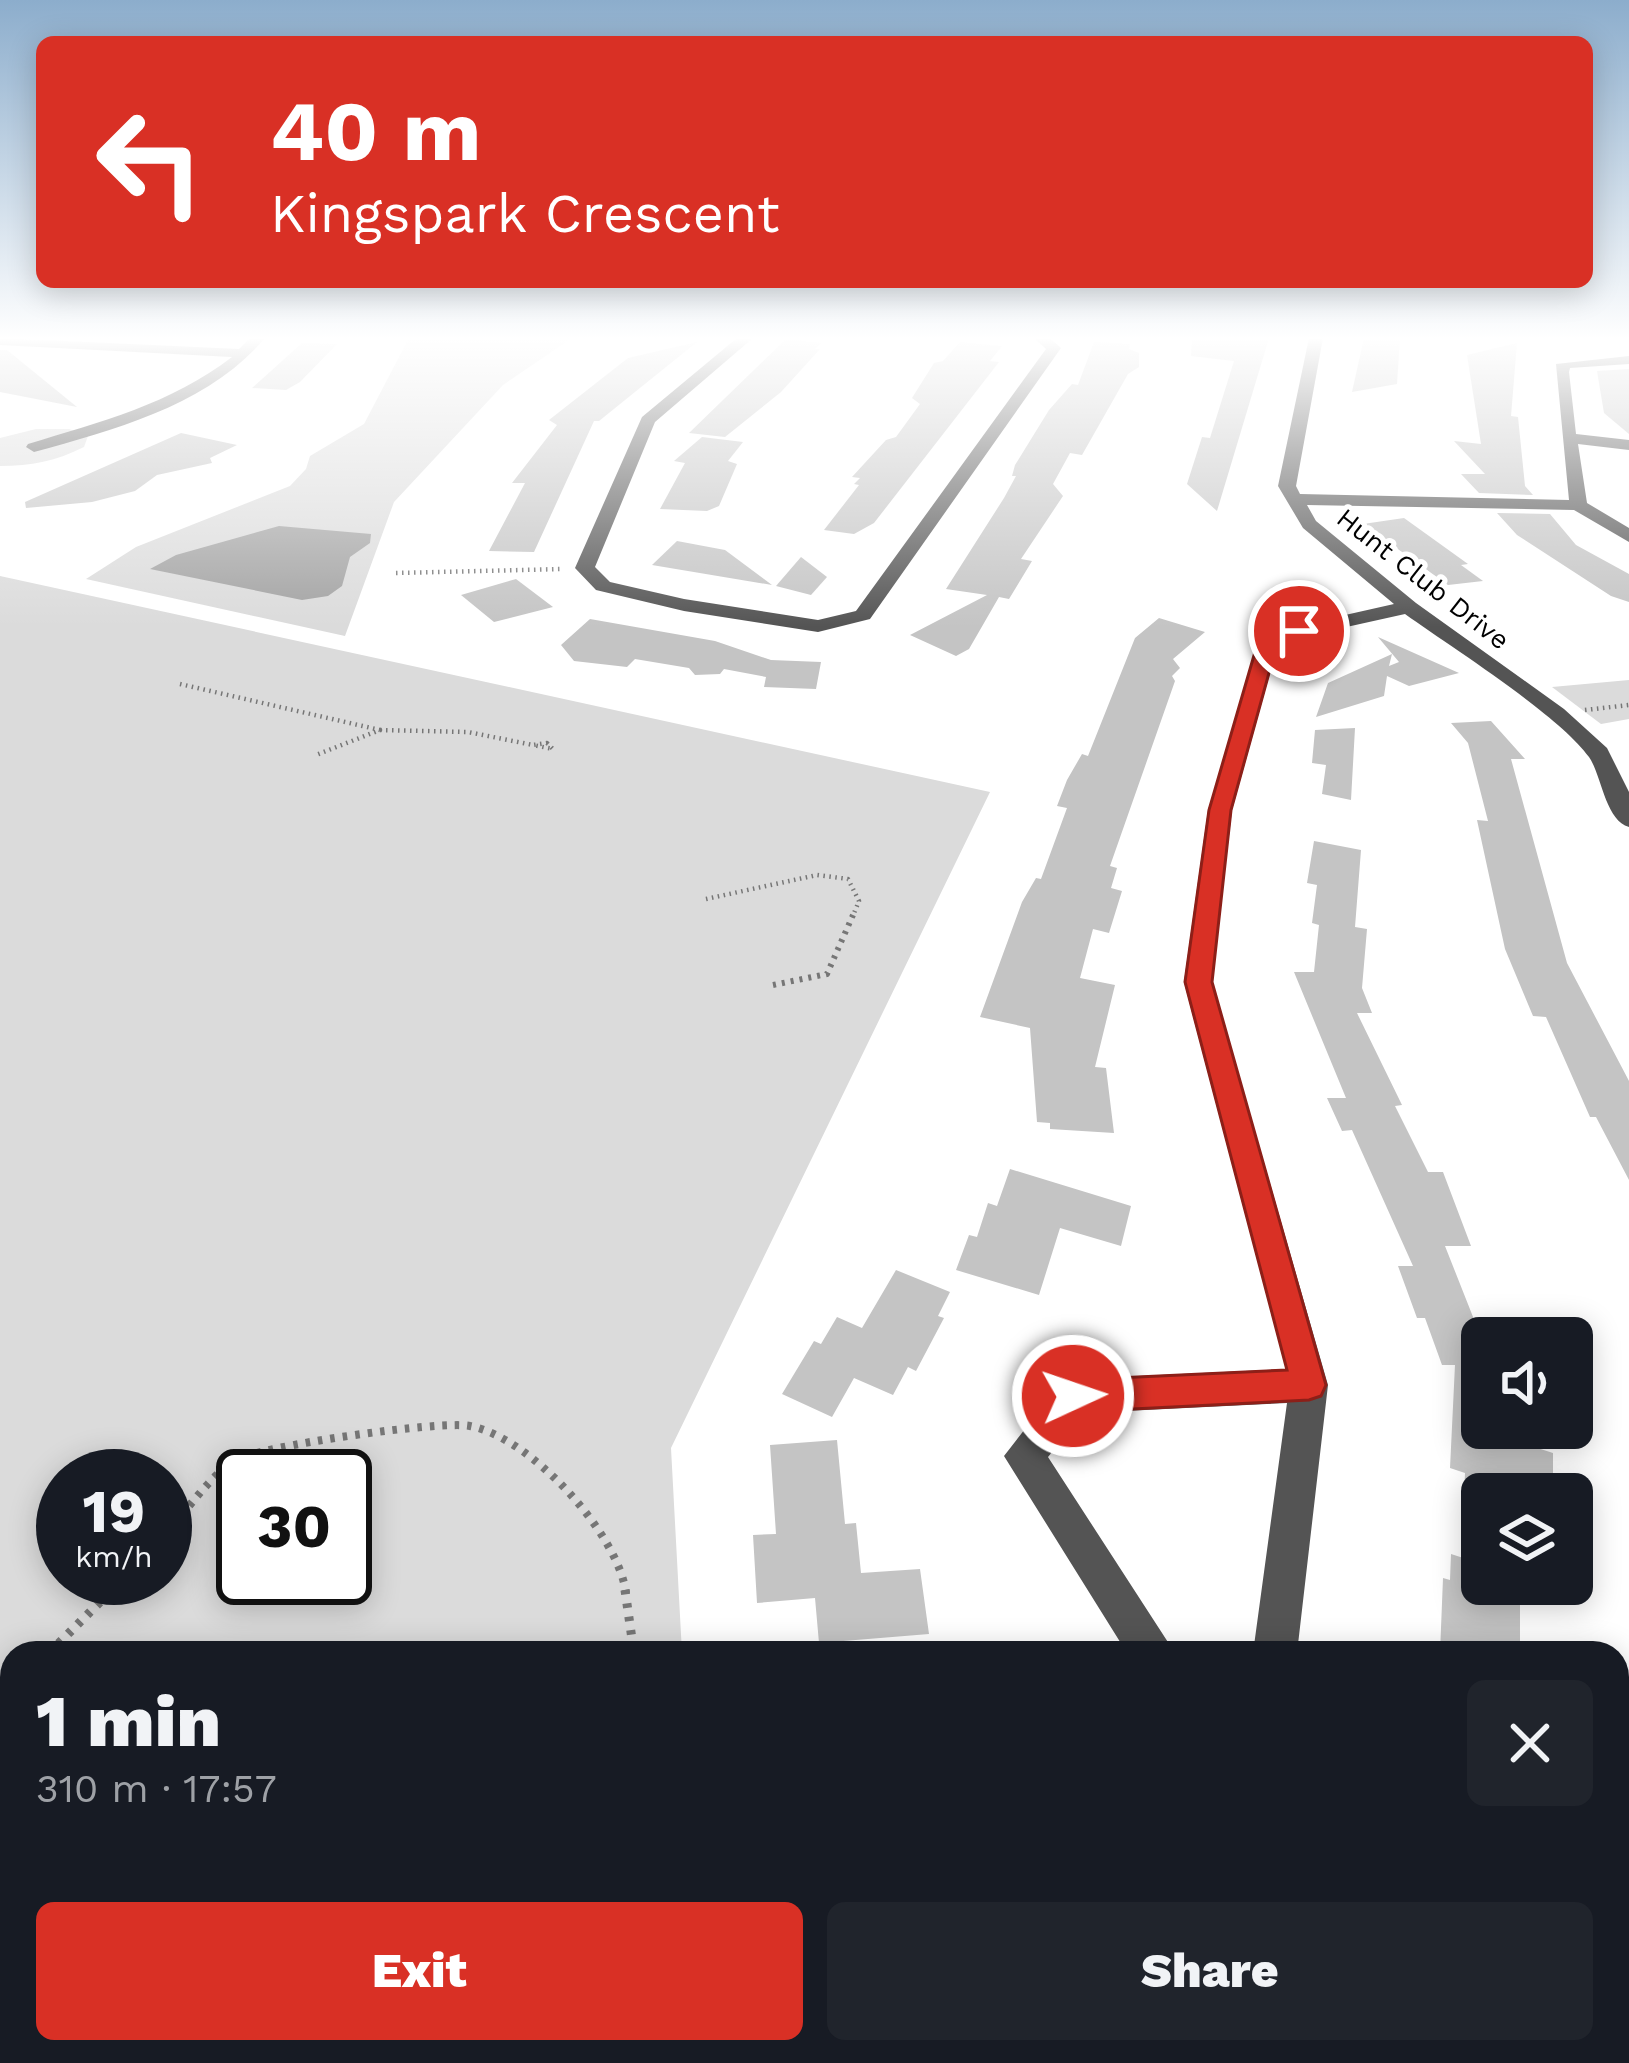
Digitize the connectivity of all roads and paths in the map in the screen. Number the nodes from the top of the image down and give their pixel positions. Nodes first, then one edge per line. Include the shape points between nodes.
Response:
1 (74, 434) edge
2 (642, 434) edge
3 (992, 434) edge
4 (1297, 434) edge
5 (1571, 434) edge
6 (1572, 438) junction
7 (1629, 445) edge
8 (34, 447) dead end
9 (1291, 499) junction
10 (1578, 505) junction
11 (1629, 536) edge
12 (585, 568) junction
13 (396, 572) dead end
14 (1409, 607) junction
15 (180, 684) dead end
16 (380, 730) junction
17 (532, 745) dead end
18 (316, 755) dead end
19 (1629, 819) edge
20 (706, 899) dead end
21 (773, 985) dead end
22 (1309, 1385) junction
23 (192, 1505) edge
24 (96, 1605) edge
25 (61, 1641) edge
26 (632, 1641) edge
27 (1146, 1641) edge
28 (1277, 1641) edge

1 - 8 street
2 - 12 street
3 - 12 street via 863,615 818,626 684,605 603,586
4 - 9 street
5 - 6 street
6 - 7 street
6 - 10 street
9 - 10 street
9 - 14 street, Hunt Club Drive via 1309,524
10 - 11 street
12 - 13 path
14 - 19 street, Hunt Club Drive via 1599,753
14 - 22 street via 1299,631 1265,652 1220,810 1198,982
15 - 16 path
16 - 17 path via 446,730
16 - 18 path
20 - 21 path via 818,874 848,879 860,901 826,974
22 - 27 street via 1073,1396 1024,1456
22 - 28 street
23 - 26 path via 235,1460 304,1441 468,1425 522,1448 582,1509 623,1571
24 - 25 path

